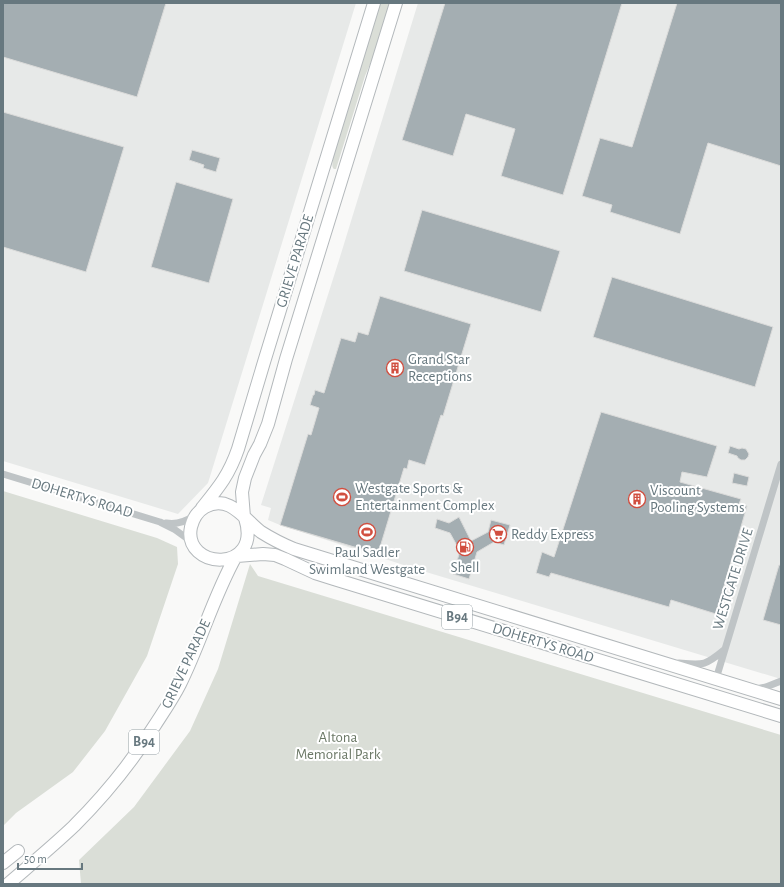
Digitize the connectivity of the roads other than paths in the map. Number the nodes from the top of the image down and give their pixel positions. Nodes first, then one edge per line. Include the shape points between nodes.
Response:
1 (374, 3) edge
2 (396, 3) edge
3 (781, 464) edge
4 (3, 474) edge
5 (199, 512) junction
6 (244, 517) junction
7 (160, 522) junction
8 (193, 544) junction
9 (236, 556) junction
10 (724, 650) junction
11 (665, 662) junction
12 (660, 679) junction
13 (716, 679) junction
14 (781, 681) edge
15 (751, 689) junction
16 (711, 694) junction
17 (781, 698) edge
18 (781, 716) edge
19 (18, 851) dead end
20 (3, 863) edge
21 (8, 884) edge

1 - 5 main road, GRIEVE PARADE via 235,456 220,485
2 - 6 main road, GRIEVE PARADE via 268,424 245,478 242,492
3 - 10 street, WESTGATE DRIVE
4 - 7 street, DOHERTYS ROAD
5 - 6 main road, B94 via 212,504 224,504 231,506
5 - 7 street, DOHERTYS ROAD via 182,522
5 - 8 main road via 194,517 192,525
6 - 9 main road via 248,530 247,538 244,547
6 - 11 main road, DOHERTYS ROAD / B94 via 269,537 294,549
7 - 8 street, DOHERTYS ROAD
8 - 9 main road via 201,554 212,559 223,560
9 - 12 main road, DOHERTYS ROAD / B94 via 263,554 279,557 334,579
9 - 21 main road, GRIEVE PARADE / B94 via 179,685 134,757 89,810
10 - 11 street via 703,664
10 - 13 street, WESTGATE DRIVE
11 - 12 main road
11 - 13 main road, DOHERTYS ROAD / B94
12 - 16 main road, DOHERTYS ROAD / B94
13 - 15 main road, DOHERTYS ROAD / B94
13 - 16 main road
14 - 15 street
15 - 17 main road, DOHERTYS ROAD / B94
16 - 18 main road, DOHERTYS ROAD / B94
19 - 20 main road

